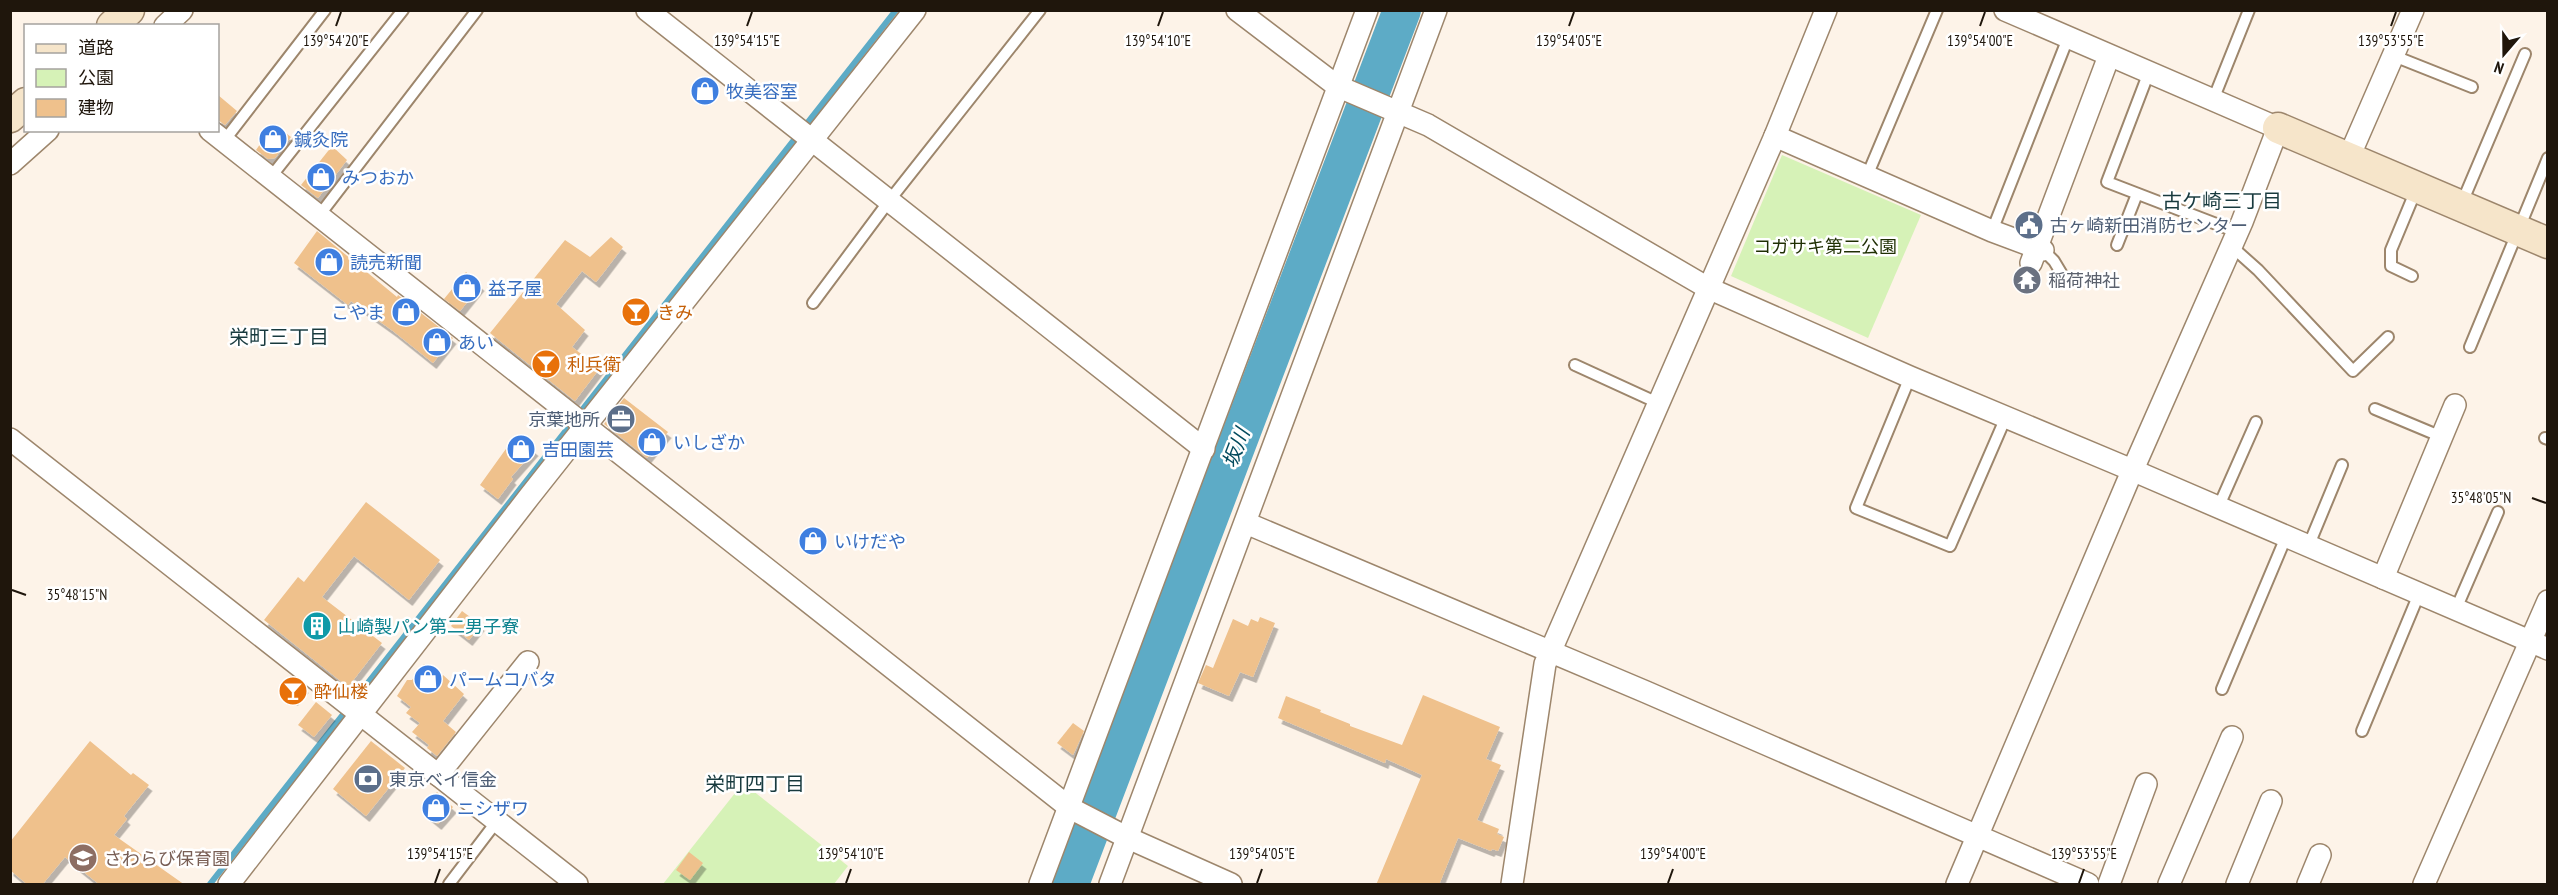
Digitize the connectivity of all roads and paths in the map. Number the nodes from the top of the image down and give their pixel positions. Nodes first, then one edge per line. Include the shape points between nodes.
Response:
1 (129, 10) edge
2 (182, 10) edge
3 (325, 10) edge
4 (403, 10) edge
5 (477, 10) edge
6 (647, 10) edge
7 (915, 10) edge
8 (1040, 10) edge
9 (1237, 10) edge
10 (1367, 10) edge
11 (1436, 10) edge
12 (1826, 10) edge
13 (1936, 10) edge
14 (2005, 10) edge
15 (2250, 10) edge
16 (2413, 10) edge
17 (2032, 16) edge
18 (114, 24) edge
19 (167, 24) edge
20 (2068, 38) junction
21 (2525, 54) dead end
22 (2109, 56) junction
23 (2394, 56) junction
24 (2149, 72) junction
25 (1337, 86) junction
26 (2472, 87) dead end
27 (2213, 100) junction
28 (24, 105) edge
29 (1399, 111) junction
30 (10, 117) edge
31 (2278, 128) junction
32 (46, 132) edge
33 (805, 135) junction
34 (217, 136) edge
35 (1775, 136) junction
36 (2349, 157) junction
37 (2547, 158) edge
38 (10, 164) edge
39 (1867, 176) junction
40 (270, 178) junction
41 (2417, 186) junction
42 (2137, 194) junction
43 (889, 201) junction
44 (2461, 205) junction
45 (318, 217) junction
46 (2518, 230) junction
47 (1992, 231) junction
48 (2233, 238) junction
49 (2547, 243) edge
50 (2117, 245) dead end
51 (2037, 254) junction
52 (2412, 276) dead end
53 (2066, 281) dead end
54 (1708, 288) junction
55 (813, 303) dead end
56 (2388, 337) dead end
57 (2470, 347) dead end
58 (1575, 365) dead end
59 (1910, 377) junction
60 (1658, 403) junction
61 (2455, 405) dead end
62 (2375, 410) dead end
63 (2006, 417) junction
64 (579, 422) junction
65 (2256, 422) dead end
66 (2442, 436) junction
67 (10, 439) edge
68 (1204, 449) junction
69 (2342, 465) dead end
70 (2132, 470) junction
71 (2218, 508) junction
72 (2498, 512) dead end
73 (1246, 523) junction
74 (2286, 537) junction
75 (2308, 547) junction
76 (2383, 578) junction
77 (2419, 594) junction
78 (2547, 601) edge
79 (2456, 609) junction
80 (2538, 645) edge
81 (1549, 653) junction
82 (528, 662) dead end
83 (2222, 689) dead end
84 (354, 709) junction
85 (2362, 731) dead end
86 (2232, 737) dead end
87 (438, 775) junction
88 (2146, 784) dead end
89 (2271, 801) dead end
90 (1073, 809) junction
91 (497, 821) junction
92 (1124, 836) junction
93 (1977, 836) junction
94 (2320, 855) dead end
95 (566, 881) edge
96 (229, 885) edge
97 (449, 885) edge
98 (1040, 885) edge
99 (1110, 885) edge
100 (1231, 885) edge
101 (1512, 885) edge
102 (1957, 885) edge
103 (2088, 885) edge
104 (2109, 885) edge
105 (2169, 885) edge
106 (2236, 885) edge
107 (2308, 885) edge
108 (2424, 885) edge

1 - 18 street
2 - 19 street
3 - 34 lane
4 - 40 lane
5 - 45 lane
6 - 33 street
7 - 33 street
8 - 43 lane
9 - 25 street
10 - 25 street
11 - 29 street
12 - 35 street
13 - 39 lane
14 - 17 street
15 - 27 lane
16 - 23 street
17 - 20 street
20 - 22 street
20 - 47 lane
21 - 44 lane
22 - 24 street
22 - 51 street
23 - 26 lane
23 - 36 street
24 - 27 street
24 - 42 lane via 2106,182
25 - 29 street
25 - 68 street
27 - 31 street
28 - 30 street
29 - 54 street
29 - 73 street
31 - 36 street
31 - 48 street
32 - 38 street
33 - 43 street
33 - 64 street
34 - 40 street
35 - 39 street
35 - 54 street
36 - 41 street
37 - 46 lane
39 - 47 street
40 - 45 street
41 - 44 street
41 - 52 lane via 2391,249 2391,266
42 - 48 lane
42 - 50 lane
43 - 55 lane
43 - 68 street
44 - 46 street
45 - 64 street
46 - 49 street
46 - 57 lane
47 - 51 street
48 - 56 lane via 2353,371
48 - 70 street
51 - 53 lane via 2054,261
54 - 59 street
54 - 60 street
58 - 60 lane
59 - 63 street
59 - 63 lane via 1856,508 1950,546
60 - 81 street
61 - 66 street
62 - 66 lane
63 - 70 street
64 - 84 street via 529,497
64 - 90 street
65 - 71 lane
66 - 76 street
67 - 84 street
68 - 90 street
69 - 75 lane
70 - 71 street
70 - 93 street
71 - 74 street
72 - 79 lane
73 - 81 street
73 - 92 street
74 - 75 street
74 - 83 lane
75 - 76 street
76 - 77 street
77 - 79 street
77 - 85 lane
78 - 80 street
79 - 80 street
80 - 108 street
81 - 93 street
81 - 101 street
82 - 87 street
84 - 87 street
84 - 96 street
86 - 105 street
87 - 91 street
88 - 104 street
89 - 106 street
90 - 92 street
90 - 98 street
91 - 95 street
91 - 97 lane
92 - 99 street
92 - 100 street
93 - 102 street
93 - 103 street
94 - 107 street

